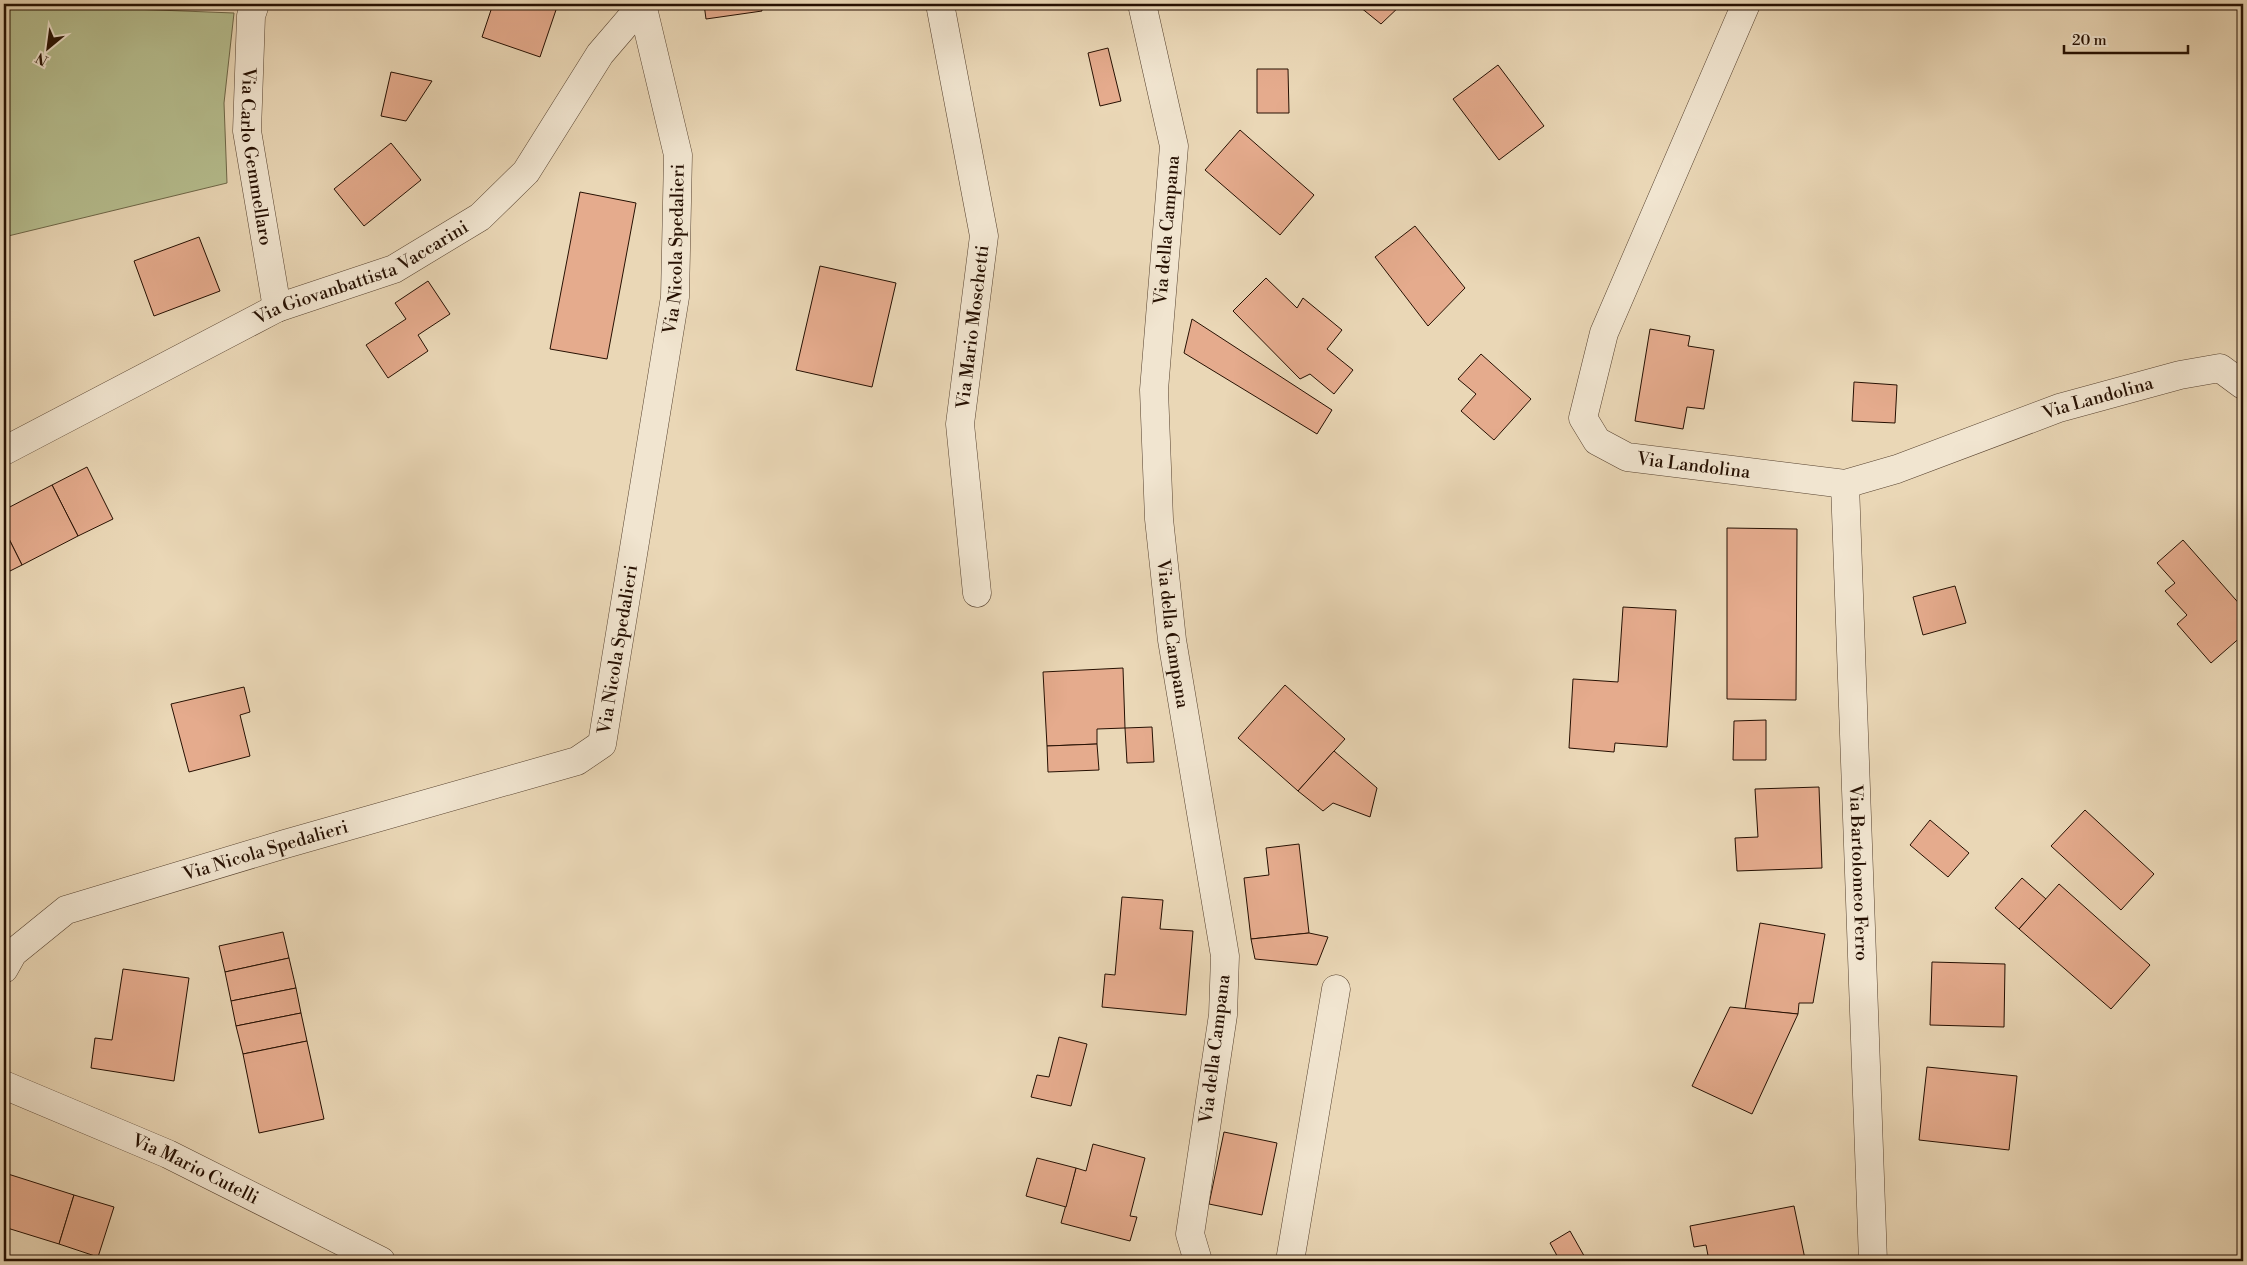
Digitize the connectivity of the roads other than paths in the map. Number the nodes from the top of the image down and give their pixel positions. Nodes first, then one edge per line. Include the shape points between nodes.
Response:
1 (255, 4) edge
2 (642, 4) edge
3 (940, 4) edge
4 (1142, 4) edge
5 (1746, 4) edge
6 (277, 308) junction
7 (2243, 385) edge
8 (4, 451) edge
9 (1845, 484) junction
10 (977, 593) dead end
11 (4, 969) edge
12 (1336, 989) dead end
13 (4, 1085) edge
14 (382, 1261) edge
15 (1198, 1261) edge
16 (1290, 1261) edge
17 (1873, 1261) edge

1 - 6 street, Via Carlo Gemmellaro via 250,16 247,131
2 - 6 street, Via Giovanbattista Vaccarini via 600,54 526,172 480,216 394,269
2 - 11 street, Via Nicola Spedalieri via 678,155 675,297 602,744 578,761 66,910 13,953
3 - 10 street, Via Mario Moschetti via 984,236 960,424
4 - 15 street, Via della Campana via 1174,146 1154,390 1159,519 1172,640 1225,956 1223,1015 1190,1234
5 - 9 street, Via Landolina via 1604,333 1583,418 1597,441 1627,457
6 - 8 street, Via Giovanbattista Vaccarini
7 - 9 street, Via Landolina via 2220,368 2180,375 2059,408 1897,469
9 - 17 street, Via Bartolomeo Ferro
12 - 16 street
13 - 14 street, Via Mario Cutelli via 168,1154

